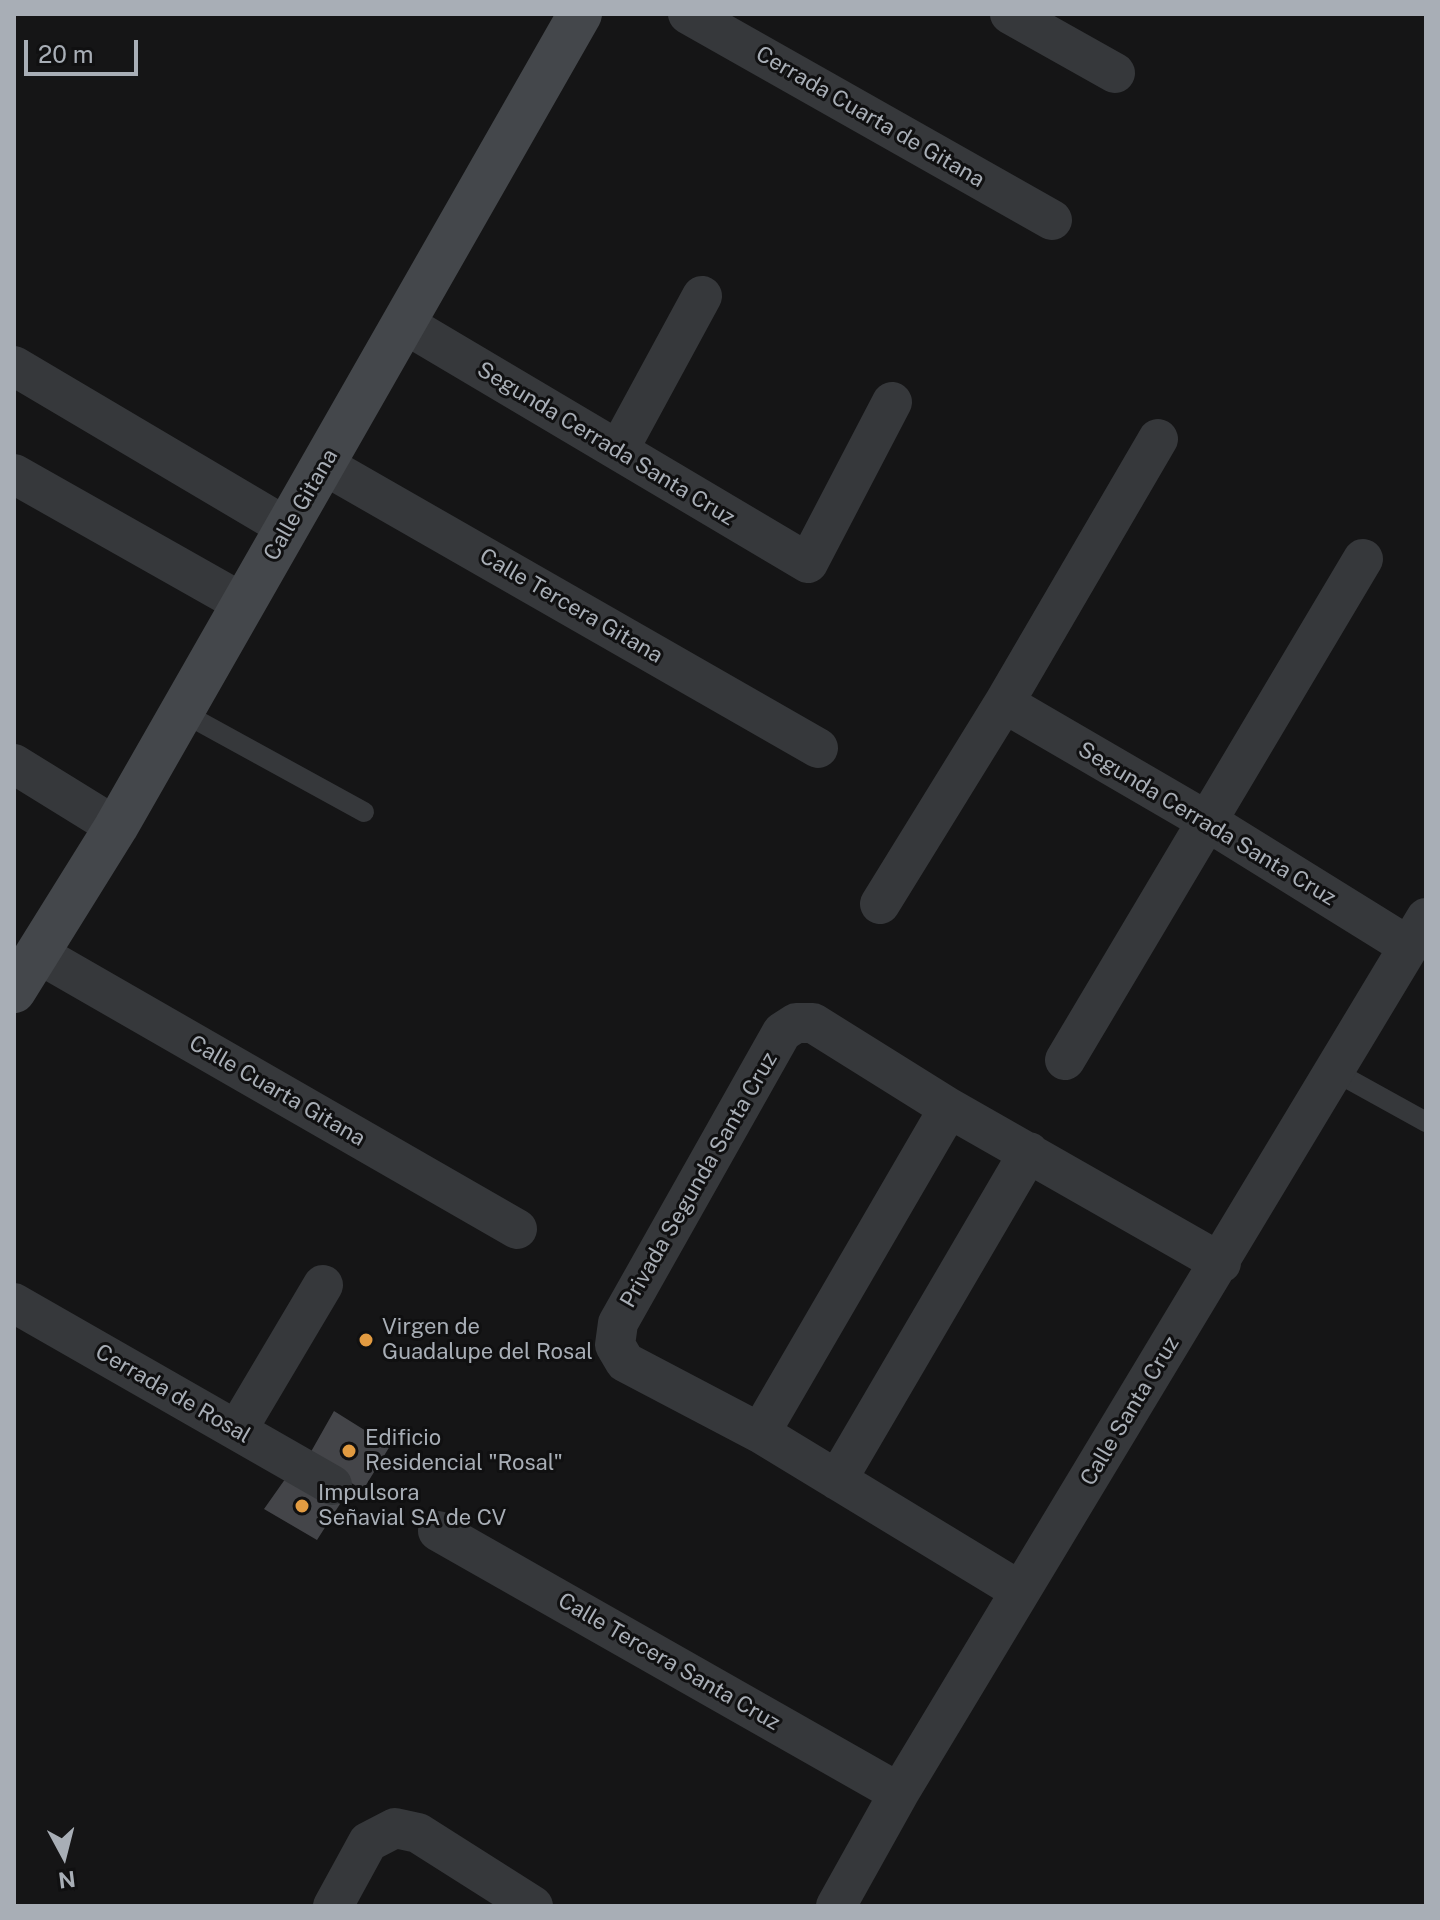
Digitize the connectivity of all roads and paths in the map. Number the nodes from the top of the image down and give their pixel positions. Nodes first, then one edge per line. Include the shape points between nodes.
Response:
1 (580, 14) edge
2 (688, 14) edge
3 (1010, 14) edge
4 (1115, 73) dead end
5 (1052, 220) dead end
6 (702, 296) dead end
7 (405, 324) junction
8 (14, 366) edge
9 (892, 402) dead end
10 (1158, 439) dead end
11 (619, 449) junction
12 (324, 465) junction
13 (14, 474) edge
14 (286, 527) junction
15 (1363, 559) dead end
16 (244, 604) junction
17 (1004, 703) junction
18 (180, 711) junction
19 (818, 748) dead end
20 (14, 764) edge
21 (364, 812) dead end
22 (1205, 820) junction
23 (116, 827) junction
24 (880, 904) dead end
25 (1417, 932) edge
26 (37, 953) junction
27 (14, 991) edge
28 (1065, 1060) dead end
29 (1332, 1070) junction
30 (949, 1108) junction
31 (1426, 1122) edge
32 (1029, 1152) junction
33 (517, 1229) dead end
34 (1221, 1263) junction
35 (323, 1285) dead end
36 (14, 1303) edge
37 (237, 1430) junction
38 (760, 1433) junction
39 (837, 1480) junction
40 (332, 1485) dead end
41 (438, 1531) dead end
42 (1020, 1591) junction
43 (899, 1793) junction
44 (333, 1906) edge
45 (533, 1906) edge
46 (836, 1906) edge

1 - 7 street, Calle Gitana
2 - 5 street, Cerrada Cuarta de Gitana
3 - 4 street
6 - 11 street
7 - 11 street, Segunda Cerrada Santa Cruz
7 - 12 street, Calle Gitana
8 - 14 street
9 - 11 street, Segunda Cerrada Santa Cruz via 808,563
10 - 17 street
12 - 14 street, Calle Gitana
12 - 19 street, Calle Tercera Gitana
13 - 16 street
14 - 16 street, Calle Gitana
15 - 22 street
16 - 18 street, Calle Gitana
17 - 22 street, Segunda Cerrada Santa Cruz
17 - 24 street
18 - 21 lane
18 - 23 street, Calle Gitana
20 - 23 street
22 - 25 street, Segunda Cerrada Santa Cruz
22 - 28 street
23 - 26 street, Calle Gitana
25 - 29 street, Calle Santa Cruz
26 - 27 street, Calle Gitana
26 - 33 street, Calle Cuarta Gitana
29 - 31 lane
29 - 34 street, Calle Santa Cruz
30 - 32 street
30 - 38 street
30 - 38 street, Privada Segunda Santa Cruz via 813,1023 796,1023 782,1032 618,1323 615,1345 625,1362
32 - 34 street
32 - 39 street
34 - 42 street, Calle Santa Cruz
35 - 37 street
36 - 37 street, Cerrada de Rosal
37 - 40 street, Cerrada de Rosal
38 - 39 street
39 - 42 street
41 - 43 street, Calle Tercera Santa Cruz
42 - 43 street, Calle Santa Cruz
43 - 46 street, Calle Santa Cruz
44 - 45 street via 368,1842 395,1828 418,1833

